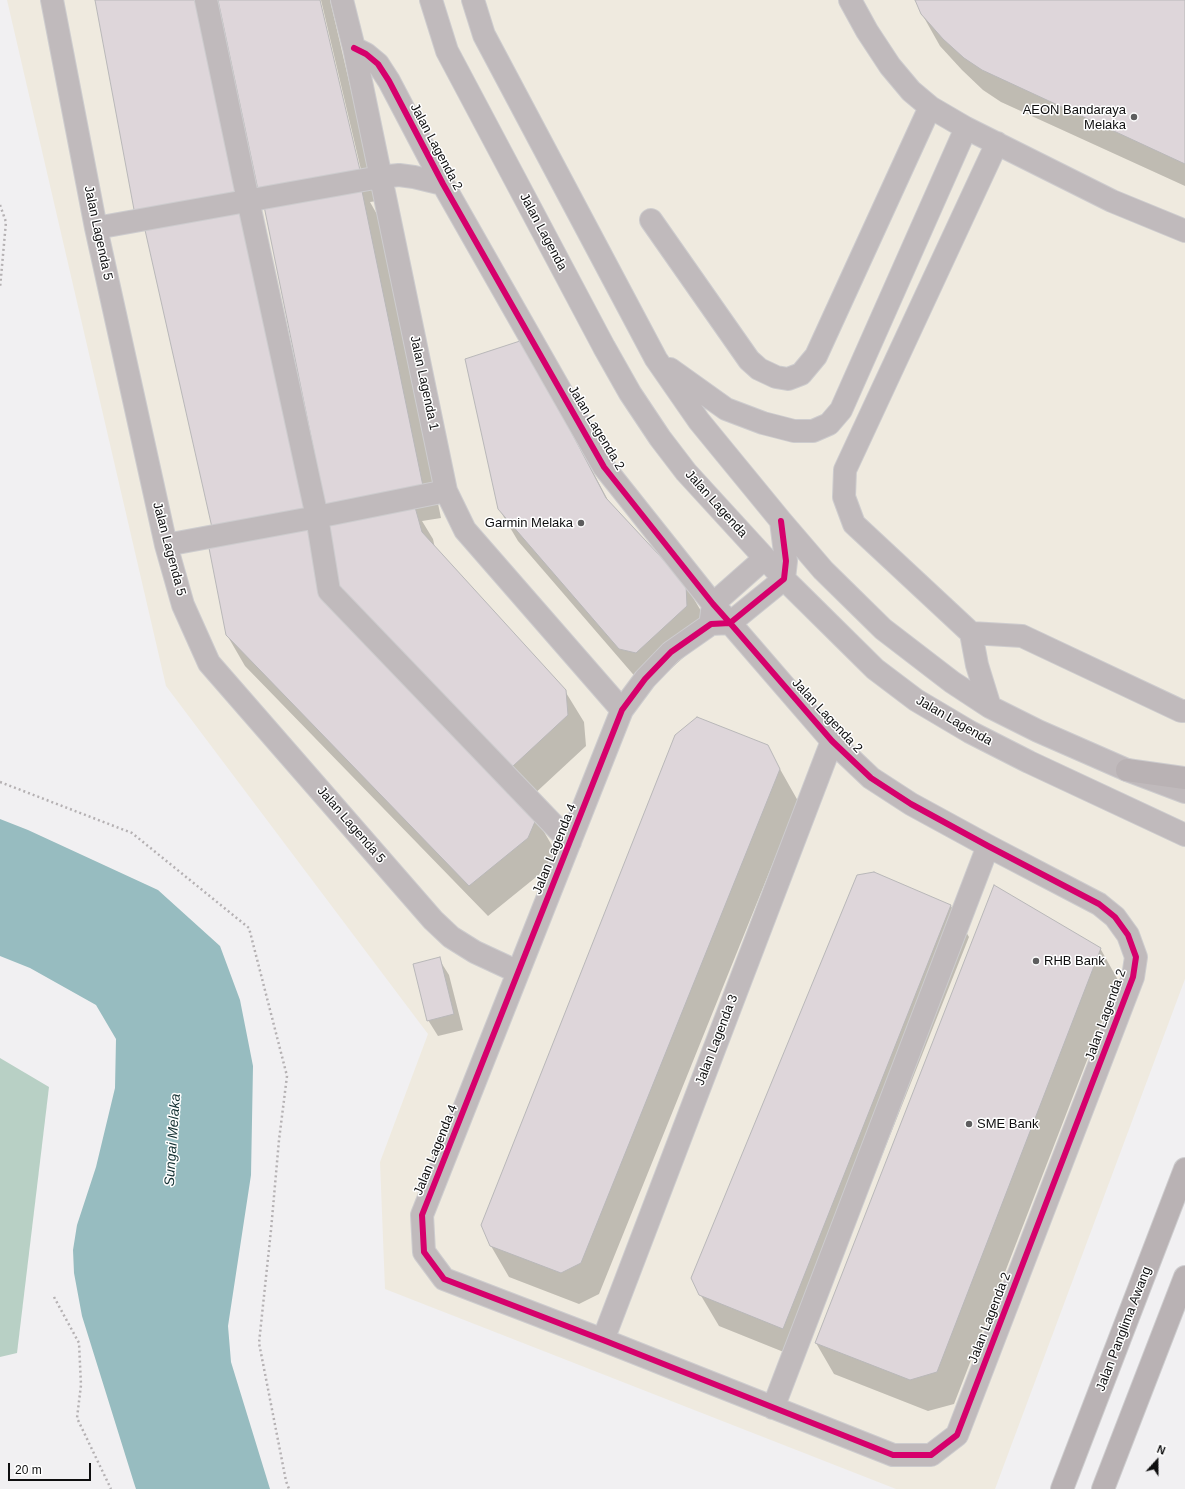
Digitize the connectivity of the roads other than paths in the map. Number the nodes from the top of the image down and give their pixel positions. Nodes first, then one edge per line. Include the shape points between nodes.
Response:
1 (52, 0) edge
2 (206, 0) edge
3 (342, 0) edge
4 (431, 0) edge
5 (473, 0) edge
6 (850, 0) edge
7 (354, 48) junction
8 (930, 107) junction
9 (966, 128) junction
10 (997, 143) junction
11 (380, 177) junction
12 (443, 184) junction
13 (248, 200) junction
14 (651, 220) dead end
15 (96, 228) junction
16 (1185, 231) edge
17 (656, 359) junction
18 (446, 491) junction
19 (317, 517) junction
20 (781, 521) junction
21 (166, 545) junction
22 (778, 566) junction
23 (824, 570) junction
24 (718, 617) junction
25 (971, 633) junction
26 (990, 706) junction
27 (622, 710) junction
28 (1185, 711) edge
29 (832, 741) junction
30 (1127, 770) junction
31 (1185, 778) edge
32 (1185, 792) edge
33 (1185, 834) edge
34 (570, 842) junction
35 (988, 846) junction
36 (518, 972) junction
37 (1185, 1169) edge
38 (1185, 1277) edge
39 (603, 1340) junction
40 (773, 1408) junction
41 (1062, 1489) edge
42 (1103, 1489) edge

1 - 15 street, Jalan Lagenda 5
2 - 13 street
3 - 7 street, Jalan Lagenda 1
4 - 22 street, Jalan Lagenda via 447,51 630,393 686,472
5 - 17 street via 484,35
6 - 8 street via 890,66 911,91
7 - 11 street, Jalan Lagenda 1
7 - 12 street, Jalan Lagenda 2 via 378,64 386,75
8 - 9 street
8 - 14 street via 816,356 801,374 788,379 776,378 758,369 749,360
9 - 10 street
9 - 17 street via 841,410 829,424 813,431 794,431 763,423 726,409
10 - 16 street via 1112,201
10 - 25 street via 845,470 844,497 854,524
11 - 12 street, Jalan Lagenda 2 via 399,175
11 - 13 street, Jalan Lagenda 2
11 - 18 street, Jalan Lagenda 1
12 - 24 street, Jalan Lagenda 2 via 604,467
13 - 15 street, Jalan Lagenda 2
13 - 19 street
15 - 21 street, Jalan Lagenda 5
17 - 20 street via 699,421
18 - 19 street
18 - 27 street, Jalan Lagenda 1 via 465,530
19 - 21 street
19 - 34 street via 330,591
20 - 22 street
20 - 23 street
21 - 36 street, Jalan Lagenda 5 via 183,605 209,663 433,920 451,937 475,952
22 - 23 street via 807,564
22 - 24 street, Jalan Lagenda 4
22 - 33 street, Jalan Lagenda via 875,669 916,700 970,732 1029,762
23 - 26 street via 884,629 952,682
24 - 27 street, Jalan Lagenda 4 via 671,652
24 - 29 street, Jalan Lagenda 2
25 - 26 street via 977,664
25 - 28 street via 1022,636 1181,712
26 - 30 street via 1038,731
27 - 34 street, Jalan Lagenda 4
29 - 35 street, Jalan Lagenda 2 via 871,778 911,804
29 - 39 street, Jalan Lagenda 3
30 - 31 main road
30 - 32 street
34 - 36 street, Jalan Lagenda 4
35 - 40 street
35 - 40 street, Jalan Lagenda 2 via 1100,904 1115,917 1128,935 1136,957 1133,977 957,1434 931,1455 893,1455
36 - 39 street, Jalan Lagenda 4 via 422,1215 424,1252 444,1280
37 - 41 main road, Jalan Panglima Awang
38 - 42 main road
39 - 40 street

